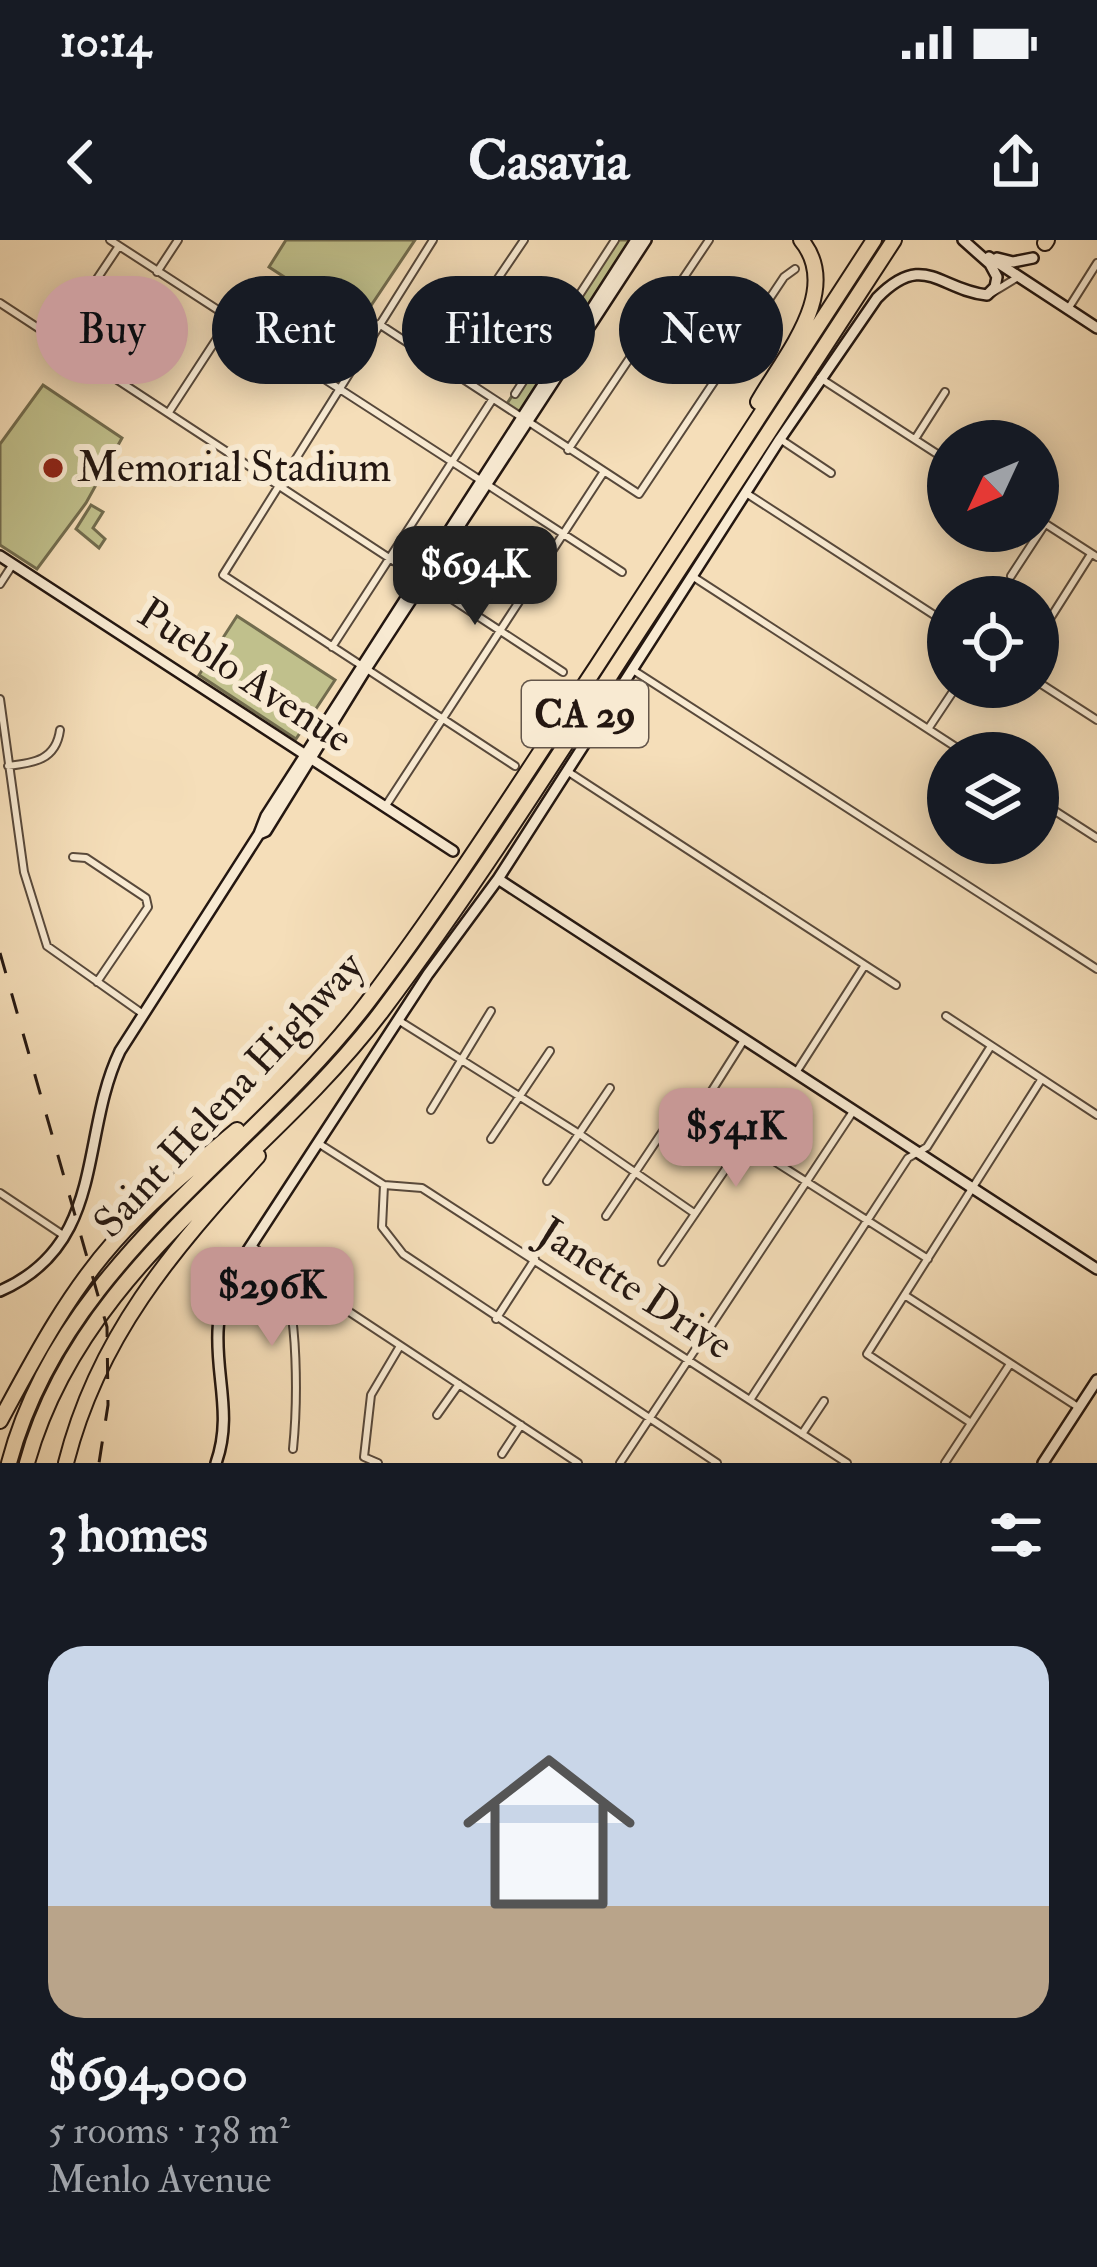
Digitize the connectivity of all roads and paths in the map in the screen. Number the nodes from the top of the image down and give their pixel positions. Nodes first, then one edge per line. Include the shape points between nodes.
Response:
1 (110, 240) edge
2 (178, 240) edge
3 (433, 240) edge
4 (524, 240) edge
5 (636, 240) edge
6 (646, 240) edge
7 (709, 240) edge
8 (800, 240) edge
9 (874, 240) edge
10 (894, 240) edge
11 (903, 240) edge
12 (964, 240) edge
13 (613, 241) edge
14 (1047, 241) edge
15 (119, 246) junction
16 (983, 253) junction
17 (631, 255) junction
18 (1033, 258) junction
19 (1097, 262) edge
20 (795, 268) dead end
21 (158, 272) junction
22 (99, 276) edge
23 (500, 276) edge
24 (686, 276) edge
25 (1018, 277) junction
26 (783, 278) edge
27 (987, 295) junction
28 (0, 303) edge
29 (212, 309) edge
30 (1067, 310) junction
31 (380, 324) junction
32 (36, 327) edge
33 (1097, 328) edge
34 (402, 339) edge
35 (212, 346) edge
36 (821, 351) junction
37 (619, 375) edge
38 (820, 378) junction
39 (125, 384) edge
40 (328, 384) edge
41 (469, 384) edge
42 (712, 384) edge
43 (340, 392) junction
44 (945, 392) dead end
45 (515, 394) dead end
46 (492, 400) junction
47 (169, 412) junction
48 (524, 422) junction
49 (780, 439) junction
50 (915, 439) junction
51 (927, 447) edge
52 (568, 450) junction
53 (452, 462) junction
54 (831, 472) dead end
55 (603, 473) junction
56 (483, 483) junction
57 (279, 485) junction
58 (709, 493) junction
59 (746, 493) junction
60 (1059, 533) edge
61 (562, 535) junction
62 (1024, 552) edge
63 (1094, 555) edge
64 (0, 556) edge
65 (391, 556) junction
66 (13, 564) junction
67 (622, 572) dead end
68 (422, 576) junction
69 (692, 576) junction
70 (1011, 576) dead end
71 (0, 584) edge
72 (1059, 606) edge
73 (927, 610) edge
74 (499, 629) junction
75 (332, 647) junction
76 (363, 667) junction
77 (633, 670) junction
78 (563, 672) dead end
79 (1059, 696) edge
80 (0, 699) edge
81 (942, 708) edge
82 (442, 719) junction
83 (1097, 720) edge
84 (928, 729) junction
85 (60, 730) dead end
86 (933, 732) edge
87 (308, 757) junction
88 (8, 766) junction
89 (515, 766) dead end
90 (567, 771) junction
91 (385, 807) junction
92 (1059, 814) edge
93 (1097, 838) edge
94 (453, 851) dead end
95 (73, 857) dead end
96 (498, 879) junction
97 (865, 965) junction
98 (1097, 968) edge
99 (97, 982) junction
100 (896, 985) dead end
101 (491, 1012) dead end
102 (143, 1014) junction
103 (946, 1016) dead end
104 (398, 1019) junction
105 (744, 1040) junction
106 (992, 1046) junction
107 (550, 1051) dead end
108 (460, 1060) junction
109 (335, 1067) junction
110 (796, 1073) junction
111 (1041, 1080) junction
112 (298, 1082) junction
113 (610, 1088) dead end
114 (520, 1095) junction
115 (706, 1100) dead end
116 (431, 1110) dead end
117 (854, 1110) junction
118 (1097, 1115) edge
119 (665, 1128) dead end
120 (581, 1135) junction
121 (491, 1139) dead end
122 (318, 1143) junction
123 (916, 1153) junction
124 (635, 1174) junction
125 (547, 1180) dead end
126 (808, 1182) junction
127 (384, 1185) junction
128 (973, 1190) junction
129 (0, 1192) edge
130 (694, 1213) junction
131 (606, 1216) dead end
132 (868, 1220) junction
133 (63, 1235) junction
134 (252, 1246) junction
135 (535, 1259) junction
136 (928, 1259) junction
137 (662, 1262) dead end
138 (1097, 1269) edge
139 (0, 1291) edge
140 (905, 1295) junction
141 (290, 1302) junction
142 (496, 1318) junction
143 (400, 1346) junction
144 (690, 1361) junction
145 (1010, 1364) junction
146 (1097, 1380) edge
147 (459, 1384) junction
148 (750, 1400) junction
149 (824, 1402) dead end
150 (1078, 1407) junction
151 (437, 1415) dead end
152 (0, 1421) edge
153 (651, 1421) junction
154 (971, 1423) junction
155 (521, 1426) junction
156 (802, 1434) junction
157 (293, 1449) dead end
158 (502, 1454) dead end
159 (9, 1463) edge
160 (27, 1463) edge
161 (66, 1463) edge
162 (216, 1463) edge
163 (378, 1463) edge
164 (578, 1463) edge
165 (620, 1463) edge
166 (717, 1463) edge
167 (847, 1463) edge
168 (945, 1463) edge
169 (1042, 1463) edge

1 - 15 street
2 - 21 street
3 - 31 street
4 - 23 street
5 - 17 street
6 - 17 street
7 - 24 street
8 - 58 highway via 816,270 814,300
9 - 58 highway, Saint Helena Highway / CA 29
10 - 36 highway, Saint Helena Highway / CA 29
11 - 36 highway
12 - 16 street
12 - 27 street via 995,272
13 - 17 street
13 - 45 street
14 - 18 street
15 - 21 street
15 - 22 street
16 - 18 street
16 - 25 street
17 - 48 street
18 - 25 street
19 - 30 street
20 - 26 street
21 - 29 street
25 - 27 street
25 - 30 street
27 - 38 street via 926,274 898,280
28 - 32 street
30 - 33 street
31 - 34 street
31 - 43 street
35 - 47 street
36 - 109 highway, Saint Helena Highway / CA 29 via 516,821
37 - 52 street
38 - 49 street
38 - 50 street
39 - 47 street
40 - 43 street
41 - 46 street
42 - 55 street via 639,494
43 - 53 street
43 - 57 street
44 - 50 street
46 - 48 street
46 - 53 street
47 - 57 street
48 - 52 street
48 - 56 street
49 - 54 street
49 - 59 street
50 - 51 street
52 - 55 street
53 - 56 street
53 - 65 street
55 - 61 street
56 - 61 street
56 - 68 street
57 - 65 street
57 - 75 street via 223,572
58 - 112 highway, Saint Helena Highway / CA 29 via 500,813 367,1003
59 - 69 street
59 - 73 street
60 - 63 street
61 - 67 street
61 - 74 street
62 - 70 street
63 - 72 street
64 - 66 street, Pueblo Avenue
65 - 68 street
65 - 75 street
66 - 71 street
66 - 87 street, Pueblo Avenue
68 - 74 street
68 - 76 street
69 - 77 street
69 - 84 street
74 - 78 street
74 - 82 street
75 - 76 street
76 - 82 street
76 - 87 street
77 - 90 street
77 - 98 street
79 - 83 street
80 - 88 street
81 - 84 street
82 - 89 street
82 - 91 street
84 - 86 street
85 - 88 street via 49,755
87 - 91 street, Pueblo Avenue
87 - 102 street
88 - 99 street via 24,872 47,946
90 - 96 street
90 - 97 street
91 - 94 street, Pueblo Avenue
92 - 93 street
95 - 99 street via 86,858 148,907
96 - 104 street
96 - 105 street
97 - 100 street
97 - 110 street
99 - 102 street
101 - 108 street
102 - 133 street via 112,1066 85,1196
103 - 106 street
104 - 108 street
104 - 122 street
105 - 110 street
105 - 115 street
106 - 111 street
106 - 123 street
107 - 114 street
108 - 114 street
108 - 116 street
109 - 160 highway, Saint Helena Highway / CA 29 via 119,1288 66,1371
109 - 161 highway via 130,1311 96,1372
110 - 117 street
111 - 118 street
111 - 128 street
112 - 152 highway via 115,1240 56,1321
112 - 159 highway, Saint Helena Highway / CA 29 via 106,1277 51,1363
113 - 120 street
114 - 120 street
114 - 121 street
117 - 123 street
117 - 126 street
119 - 124 street
120 - 124 street
120 - 125 street
122 - 127 street, Janette Drive
122 - 134 street
123 - 128 street
123 - 132 street
124 - 130 street
124 - 131 street
126 - 130 street via 744,1142
126 - 132 street
126 - 144 street
127 - 135 street, Janette Drive via 422,1188
127 - 142 street via 382,1227 392,1242
128 - 136 street
128 - 138 street
129 - 133 street
130 - 137 street
132 - 136 street
132 - 148 street
133 - 139 street via 39,1266
134 - 141 street via 281,1275
134 - 162 street via 217,1320 223,1427
135 - 142 street
135 - 144 street, Janette Drive
136 - 140 street
140 - 145 street
140 - 154 street via 867,1354
141 - 143 street via 345,1309
141 - 157 street
142 - 153 street
143 - 147 street
143 - 163 street via 371,1395 364,1456
144 - 148 street, Janette Drive
144 - 153 street
145 - 150 street
145 - 154 street
146 - 150 street
147 - 151 street
147 - 155 street
148 - 156 street, Janette Drive
149 - 156 street
150 - 169 street
153 - 165 street
153 - 166 street
154 - 168 street
155 - 158 street
155 - 164 street
156 - 167 street, Janette Drive

